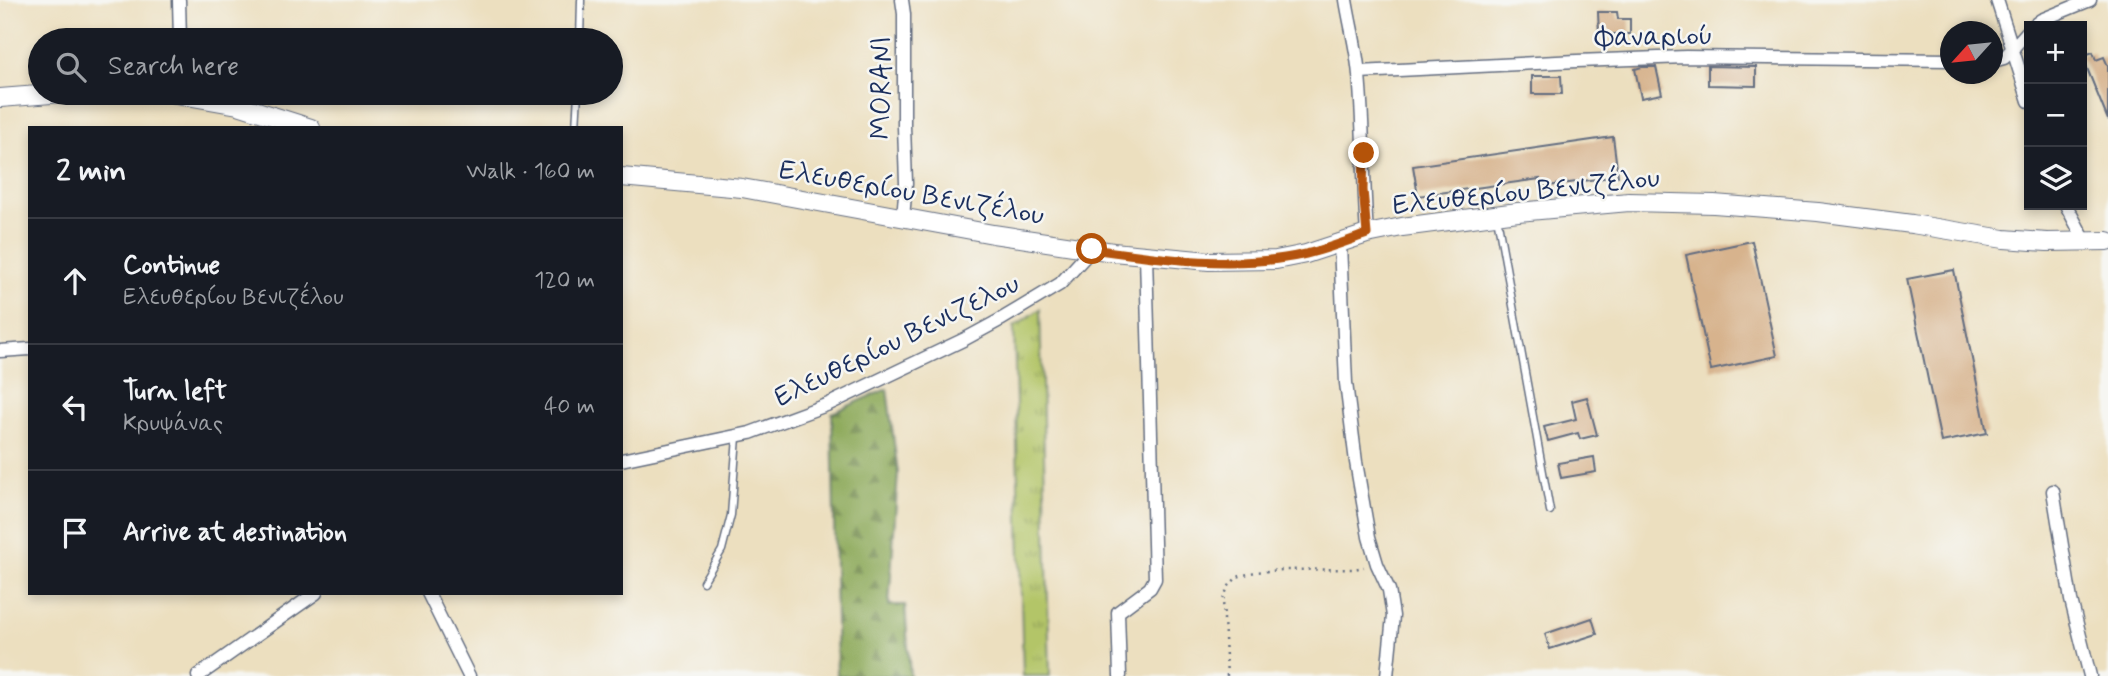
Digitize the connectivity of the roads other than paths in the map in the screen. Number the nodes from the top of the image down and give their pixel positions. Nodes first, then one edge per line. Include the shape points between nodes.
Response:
1 (179, 0) edge
2 (581, 0) edge
3 (902, 0) edge
4 (1346, 0) edge
5 (1997, 0) edge
6 (2090, 0) edge
7 (2040, 21) edge
8 (180, 28) edge
9 (580, 28) edge
10 (2024, 35) edge
11 (2012, 48) junction
12 (2003, 58) edge
13 (1940, 60) edge
14 (1359, 72) junction
15 (2024, 85) edge
16 (28, 96) edge
17 (0, 98) edge
18 (238, 105) edge
19 (577, 105) edge
20 (305, 126) edge
21 (576, 126) edge
22 (623, 177) edge
23 (2069, 210) edge
24 (1497, 215) junction
25 (903, 218) junction
26 (1367, 234) junction
27 (2085, 241) junction
28 (2108, 241) edge
29 (1340, 244) junction
30 (1092, 249) junction
31 (1146, 256) junction
32 (28, 349) edge
33 (0, 351) edge
34 (737, 437) junction
35 (623, 460) edge
36 (2053, 491) dead end
37 (1550, 511) dead end
38 (703, 582) dead end
39 (313, 595) edge
40 (429, 595) edge
41 (198, 676) edge
42 (469, 676) edge
43 (1119, 676) edge
44 (1387, 676) edge
45 (2090, 676) edge

1 - 8 street
2 - 9 lane
3 - 25 street, MORANI
4 - 14 street
5 - 11 street
6 - 7 street
10 - 11 street
11 - 12 street
11 - 15 street
13 - 14 street, Φαναριού via 1686,57
14 - 26 street
16 - 17 main road
18 - 20 main road
19 - 21 lane
22 - 25 main road, Ελευθερίου Βενιζέλου via 742,188
23 - 27 street
24 - 26 main road, Ελευθερίου Βενιζέλου
24 - 27 main road, Ελευθερίου Βενιζέλου via 1609,203 1669,202 1818,212 2004,239
24 - 37 lane
25 - 30 main road, Ελευθερίου Βενιζέλου
26 - 29 main road, Ελευθερίου Βενιζέλου
27 - 28 main road, Ελευθερίου Βενιζέλου
29 - 31 main road, Ελευθερίου Βενιζέλου via 1258,261
29 - 44 street via 1346,383 1362,499 1393,616
30 - 31 main road, Ελευθερίου Βενιζέλου
30 - 34 street, Ελευθερίου Βενιζελου via 1060,284 965,339 829,404
31 - 43 street via 1155,579 1118,612
32 - 33 street
34 - 35 street, Ελευθερίου Βενιζελου
34 - 38 lane via 731,515 722,550
36 - 45 street via 2071,600
39 - 41 street
40 - 42 street

